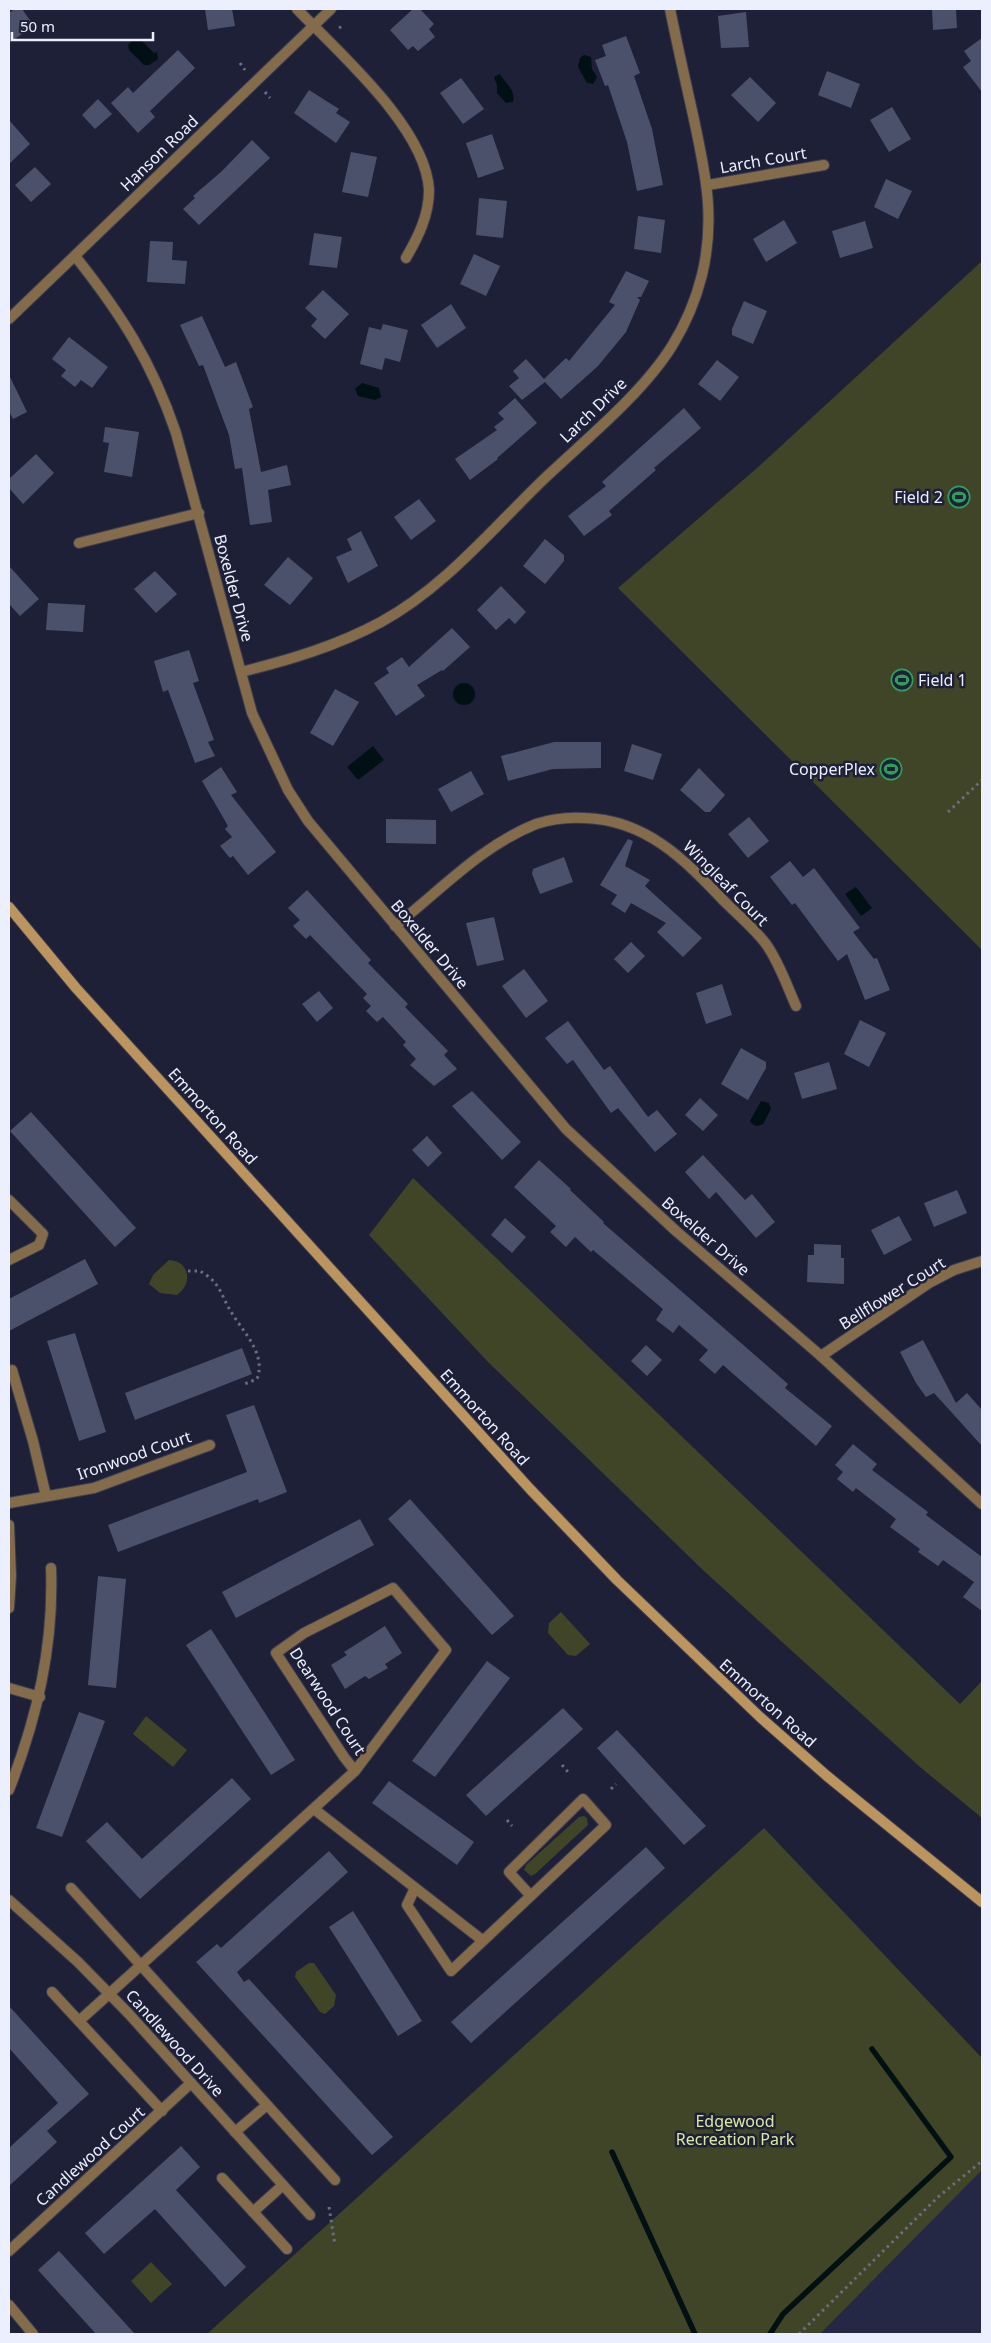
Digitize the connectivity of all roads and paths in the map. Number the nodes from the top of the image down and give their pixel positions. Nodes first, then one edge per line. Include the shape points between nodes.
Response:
1 (297, 9) edge
2 (331, 9) edge
3 (670, 9) edge
4 (313, 25) junction
5 (344, 25) dead end
6 (339, 28) dead end
7 (240, 63) dead end
8 (245, 70) dead end
9 (265, 91) dead end
10 (270, 98) dead end
11 (824, 165) dead end
12 (708, 185) junction
13 (75, 256) junction
14 (406, 258) dead end
15 (9, 319) edge
16 (198, 513) junction
17 (79, 543) dead end
18 (241, 672) junction
19 (982, 780) edge
20 (948, 812) dead end
21 (9, 907) edge
22 (395, 926) junction
23 (796, 1006) dead end
24 (9, 1200) edge
25 (9, 1260) edge
26 (982, 1262) edge
27 (188, 1271) dead end
28 (821, 1356) junction
29 (12, 1370) dead end
30 (242, 1385) dead end
31 (210, 1445) dead end
32 (46, 1496) junction
33 (9, 1503) edge
34 (982, 1504) edge
35 (9, 1525) edge
36 (51, 1568) dead end
37 (9, 1608) edge
38 (9, 1688) edge
39 (40, 1697) junction
40 (562, 1766) dead end
41 (355, 1771) junction
42 (568, 1772) dead end
43 (616, 1784) dead end
44 (611, 1789) dead end
45 (9, 1790) edge
46 (314, 1809) junction
47 (507, 1820) dead end
48 (512, 1826) dead end
49 (71, 1888) dead end
50 (415, 1888) junction
51 (530, 1895) junction
52 (9, 1900) edge
53 (982, 1902) edge
54 (482, 1940) junction
55 (140, 1964) junction
56 (52, 1992) dead end
57 (109, 1994) junction
58 (79, 2021) junction
59 (191, 2084) junction
60 (267, 2105) junction
61 (162, 2111) junction
62 (235, 2132) junction
63 (982, 2161) edge
64 (222, 2178) dead end
65 (335, 2180) dead end
66 (283, 2185) junction
67 (329, 2207) dead end
68 (253, 2212) junction
69 (310, 2215) dead end
70 (335, 2245) dead end
71 (288, 2249) dead end
72 (9, 2251) edge
73 (9, 2305) edge
74 (33, 2334) edge
75 (799, 2334) edge

1 - 4 street
2 - 4 street, Hanson Road
3 - 12 street, Larch Drive
4 - 13 street, Hanson Road
4 - 14 street via 391,107 420,155 429,191 422,230
5 - 6 path
7 - 8 path
9 - 10 path
11 - 12 street, Larch Court
12 - 18 street, Larch Drive via 709,234 702,276 677,337 651,375 425,592 382,621 347,638 298,658
13 - 15 street, Hanson Road
13 - 16 street, Boxelder Drive via 138,342 163,392
16 - 17 street
16 - 18 street, Boxelder Drive
18 - 22 street, Boxelder Drive via 252,713 288,790 308,821
19 - 20 path
21 - 53 main road, Emmorton Road via 76,988 616,1580 820,1770
22 - 23 street, Wingleaf Court via 475,858 506,838 538,824 569,817 599,819 635,828 662,842 685,860 767,945
22 - 28 street, Boxelder Drive via 566,1129 676,1231
24 - 25 street via 43,1234 39,1244
26 - 28 street, Bellflower Court via 954,1270 929,1283
27 - 30 path via 200,1271 216,1283 253,1345 260,1371 257,1379
28 - 34 street, Boxelder Drive
29 - 32 street
31 - 32 street, Ironwood Court via 94,1488
32 - 33 street, Ironwood Court
35 - 37 street
36 - 39 street via 51,1624
38 - 39 street
39 - 45 street
40 - 42 path
41 - 41 street, Dearwood Court via 446,1650 393,1588 304,1633 276,1653
41 - 46 street, Dearwood Court
43 - 44 path
46 - 50 street
46 - 55 street, Dearwood Court
47 - 48 path
49 - 55 street
50 - 54 street
50 - 54 street via 407,1905 451,1971
51 - 51 street via 606,1825 583,1799 509,1872
51 - 54 street
52 - 57 street, Candlewood Drive
55 - 57 street, Dearwood Court
55 - 60 street
56 - 58 street
57 - 58 street, Dearwood Court
57 - 59 street, Candlewood Drive
58 - 61 street
59 - 61 street, Candlewood Court
59 - 62 street, Candlewood Drive
60 - 62 street
60 - 65 street
61 - 72 street, Candlewood Court
62 - 66 street, Candlewood Drive
63 - 75 path via 938,2197
64 - 68 street
66 - 68 street
66 - 69 street, Candlewood Drive
67 - 70 path
68 - 71 street
73 - 74 street

